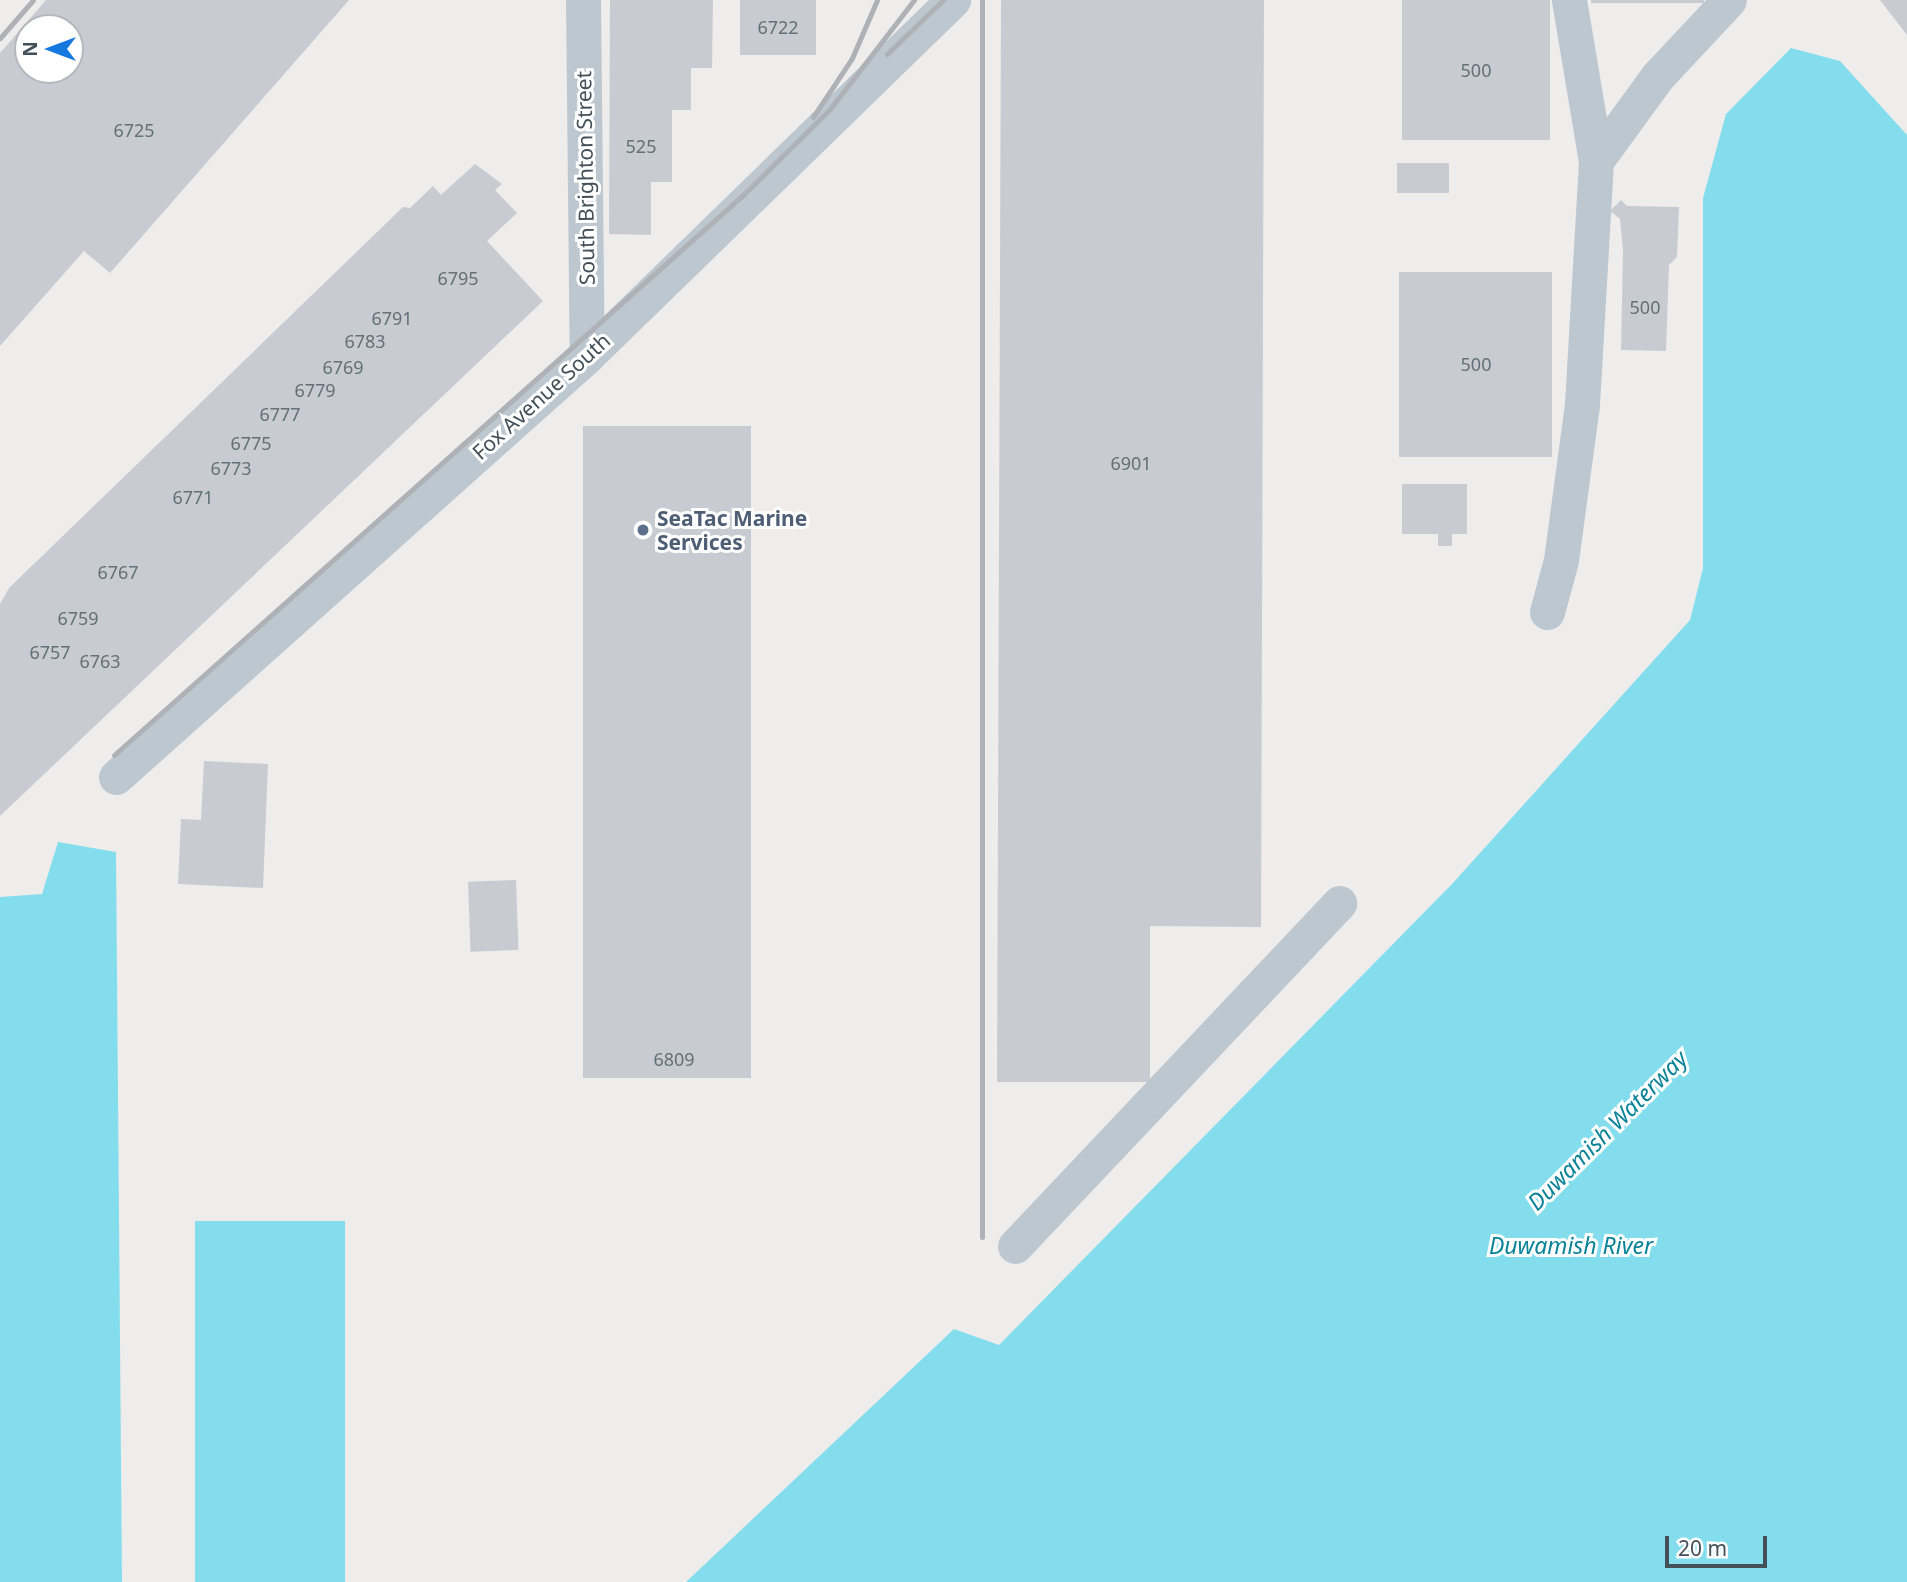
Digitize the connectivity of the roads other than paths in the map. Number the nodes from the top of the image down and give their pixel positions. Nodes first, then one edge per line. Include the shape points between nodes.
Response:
1 (583, 0) edge
2 (953, 0) edge
3 (1569, 0) edge
4 (1729, 0) edge
5 (1596, 161) junction
6 (587, 356) junction
7 (1547, 612) dead end
8 (116, 778) dead end
9 (1339, 904) dead end
10 (1015, 1246) dead end

1 - 6 street, South Brighton Street
2 - 6 street, Fox Avenue South
3 - 5 street
4 - 5 street via 1657,77
5 - 7 street via 1582,404 1561,561
6 - 8 street, Fox Avenue South
9 - 10 street

